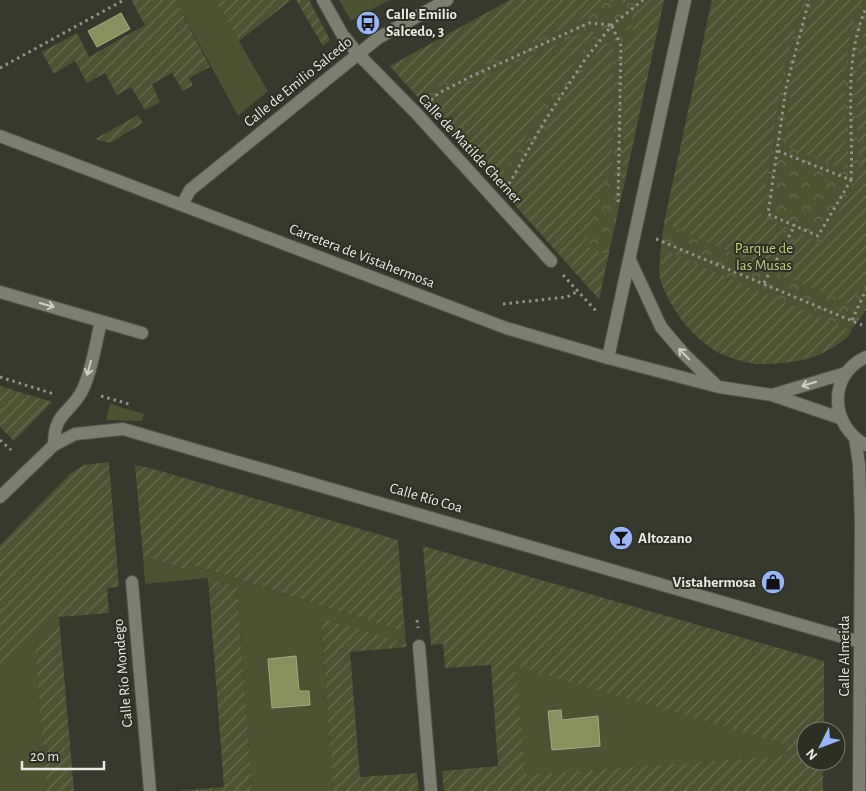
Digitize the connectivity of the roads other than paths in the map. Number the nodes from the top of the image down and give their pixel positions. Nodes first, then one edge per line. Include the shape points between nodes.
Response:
1 (323, 0) edge
2 (446, 0) edge
3 (685, 0) edge
4 (358, 55) junction
5 (0, 136) edge
6 (182, 206) junction
7 (630, 260) junction
8 (551, 261) road end
9 (0, 292) edge
10 (101, 321) junction
11 (142, 333) dead end
12 (866, 350) edge
13 (608, 358) junction
14 (861, 359) edge
15 (846, 373) junction
16 (719, 387) junction
17 (772, 395) junction
18 (840, 418) junction
19 (855, 438) junction
20 (866, 444) edge
21 (54, 445) junction
22 (0, 497) edge
23 (866, 500) edge
24 (861, 522) junction
25 (132, 582) dead end
26 (860, 642) junction
27 (419, 646) dead end
28 (150, 791) edge
29 (431, 791) edge
30 (859, 791) edge

1 - 4 street, Calle de Matilde Cherner
2 - 4 street, Calle de Emilio Salcedo via 391,30
3 - 7 street
4 - 6 street, Calle de Emilio Salcedo via 190,190
4 - 8 street, Calle de Matilde Cherner via 417,114
5 - 6 street, Carretera de Vistahermosa
6 - 13 street, Carretera de Vistahermosa via 506,328
7 - 13 street
16 -> 7 street via 661,327
9 -> 10 street
10 - 11 street
10 -> 21 street via 83,389 54,428
12 - 14 street
13 - 16 street, Carretera de Vistahermosa
14 - 15 street
15 -> 17 street, Carretera de Vistahermosa
15 - 18 street via 837,394
16 - 17 street, Carretera de Vistahermosa
17 - 18 street, Carretera de Vistahermosa
18 - 19 street
19 - 20 street
19 - 24 street, Calle Almeida
21 - 22 street, Calle Río Coa
21 - 26 street, Calle Río Coa via 75,434 98,430 123,429 145,433
23 - 24 street, Calle Almeida
24 - 26 street, Calle Almeida
25 - 28 street, Calle Río Mondego
26 - 30 street, Calle Almeida
27 - 29 street

